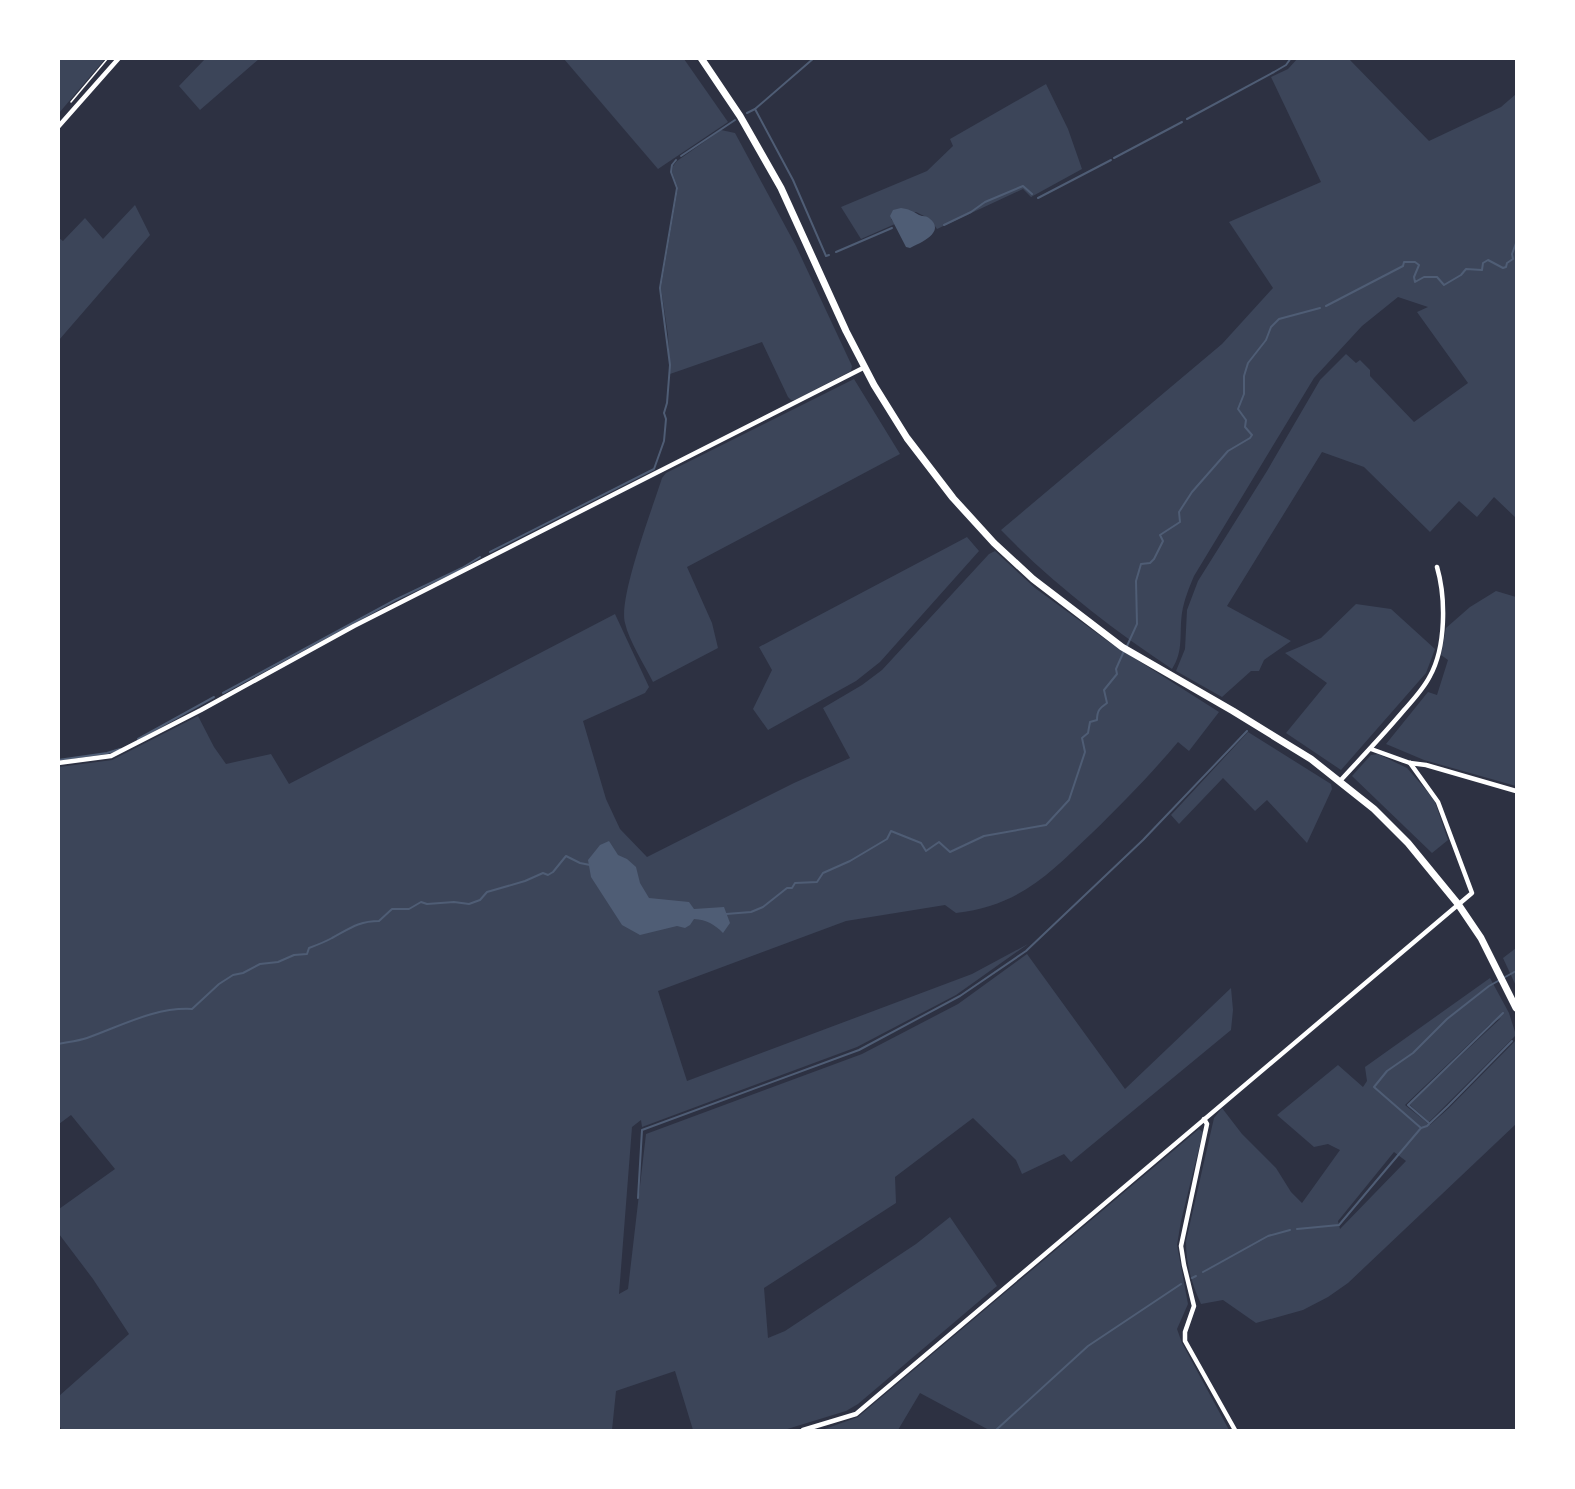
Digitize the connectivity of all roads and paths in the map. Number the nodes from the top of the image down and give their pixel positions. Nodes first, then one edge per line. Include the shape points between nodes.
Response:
1 (108, 58) edge
2 (119, 58) edge
3 (701, 58) edge
4 (114, 64) junction
5 (67, 107) dead end
6 (58, 127) edge
7 (865, 367) junction
8 (1437, 567) dead end
9 (1371, 749) junction
10 (58, 763) edge
11 (1410, 763) junction
12 (1340, 781) junction
13 (1516, 791) edge
14 (1458, 904) junction
15 (1516, 1008) edge
16 (1204, 1119) junction
17 (802, 1431) edge
18 (1235, 1431) edge

1 - 4 street
1 - 5 path
2 - 4 street
3 - 7 main road via 776,179
4 - 6 street
7 - 10 street via 354,626 111,756
7 - 12 main road via 927,465 980,528 1033,579 1133,655 1277,738
8 - 9 street via 1443,598 1434,667
9 - 11 street
9 - 12 street
11 - 13 street
11 - 14 street via 1438,802 1472,893
12 - 14 main road via 1408,843
14 - 15 main road via 1481,938
14 - 16 street
16 - 17 street via 856,1414
16 - 18 street via 1207,1124 1181,1246 1194,1306 1185,1341

